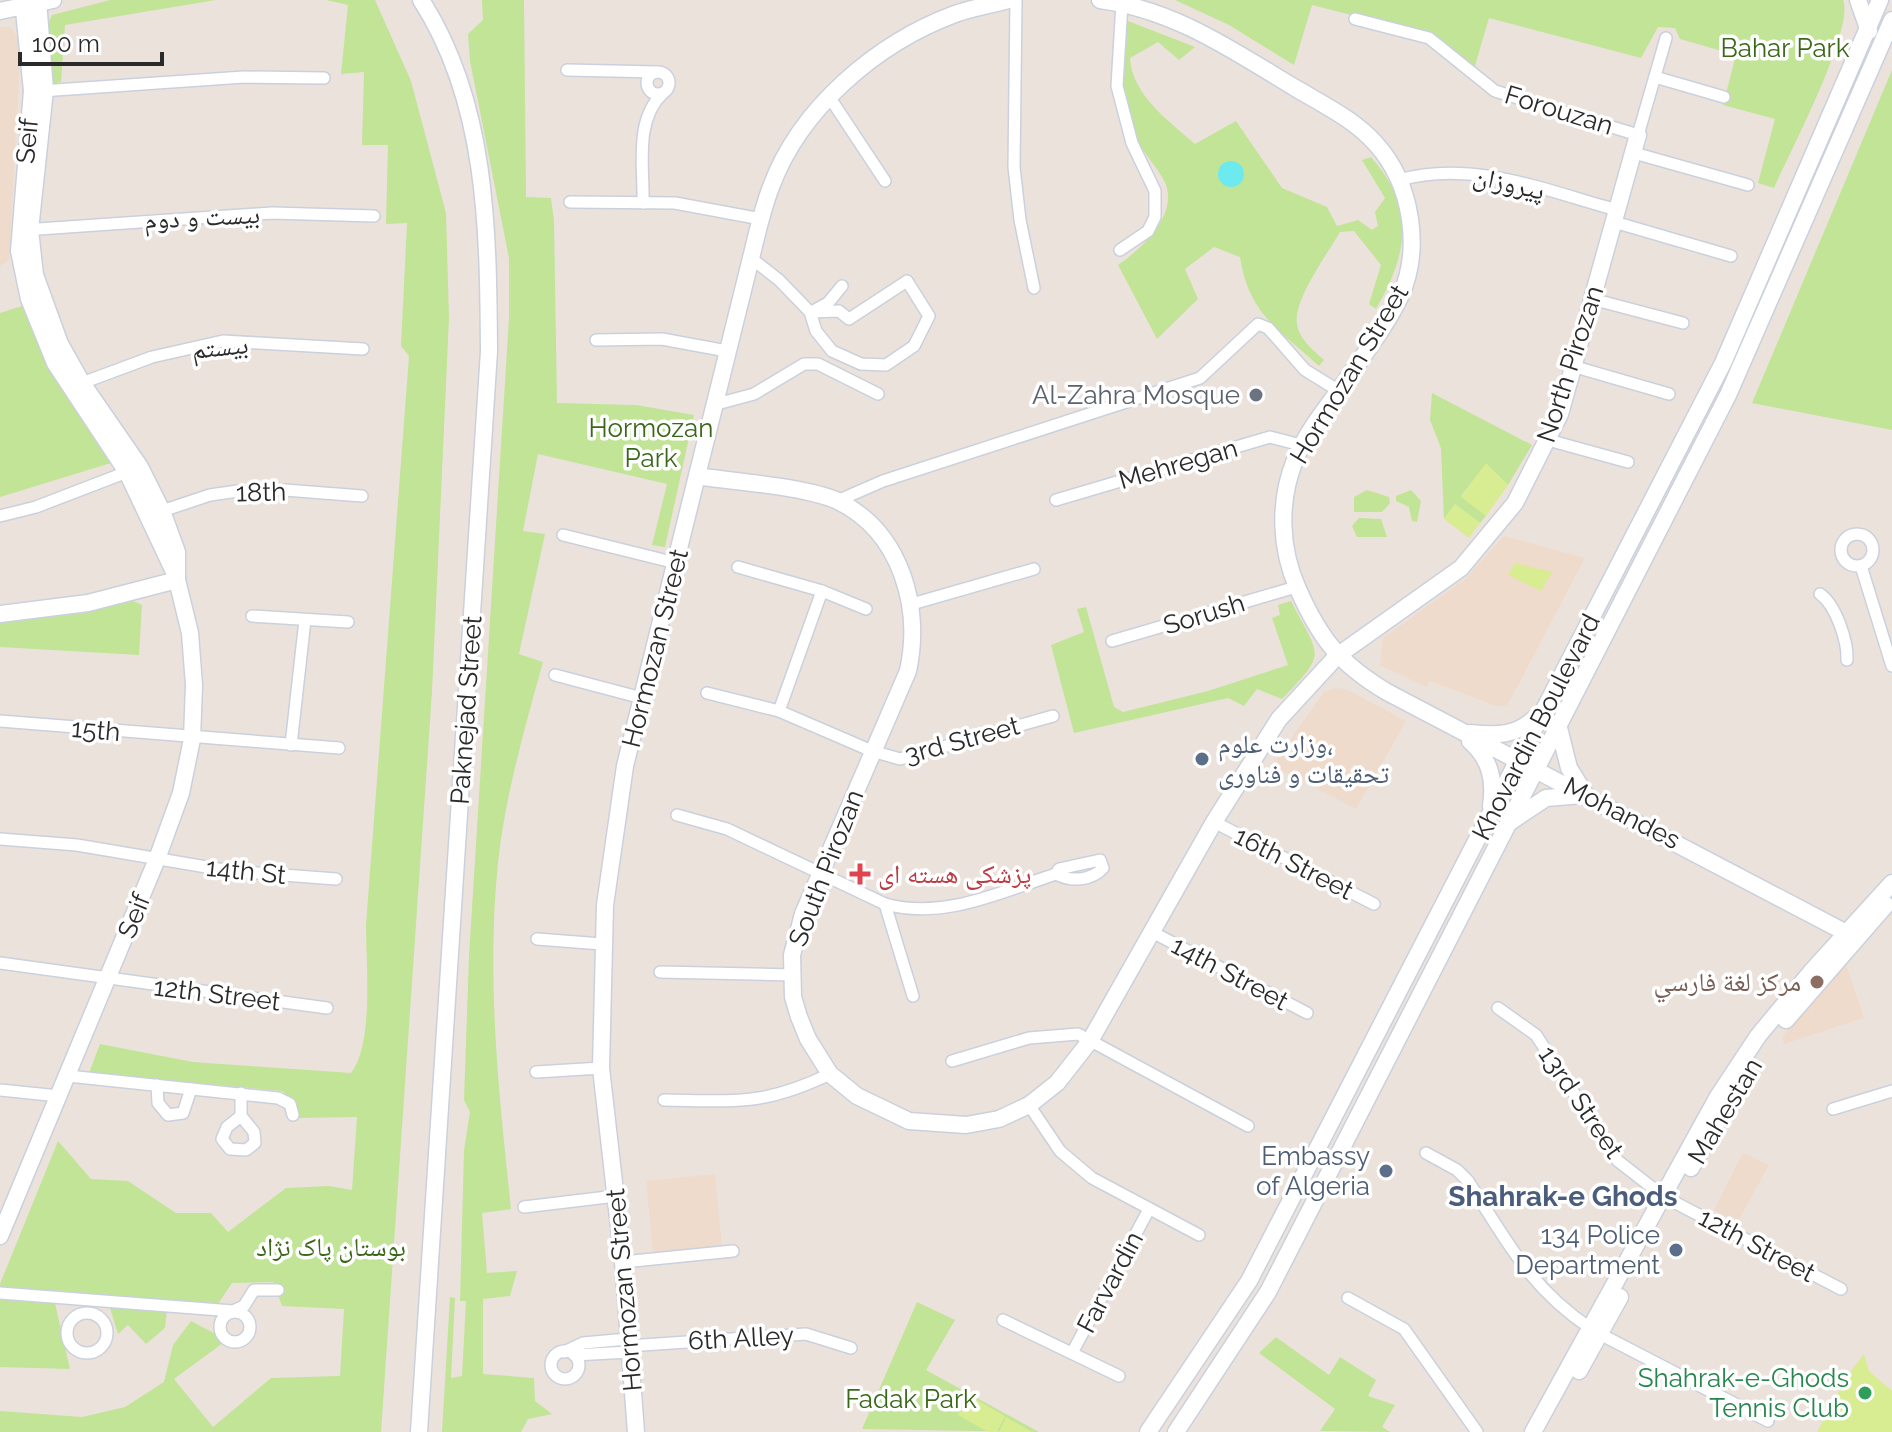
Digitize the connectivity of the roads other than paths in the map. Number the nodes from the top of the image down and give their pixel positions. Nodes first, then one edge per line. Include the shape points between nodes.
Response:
1 (1008, 0) edge
2 (1016, 0) edge
3 (1100, 0) edge
4 (1858, 0) edge
5 (1880, 0) edge
6 (35, 2) edge
7 (1122, 3) junction
8 (427, 5) edge
9 (970, 5) edge
10 (0, 11) edge
11 (1355, 19) dead end
12 (1892, 20) edge
13 (1869, 31) junction
14 (1666, 38) dead end
15 (567, 70) dead end
16 (1655, 77) junction
17 (324, 78) dead end
18 (38, 91) junction
19 (1724, 97) dead end
20 (830, 98) junction
21 (1638, 135) junction
22 (1634, 153) junction
23 (1399, 180) junction
24 (885, 181) dead end
25 (1748, 185) dead end
26 (570, 202) dead end
27 (643, 203) junction
28 (374, 216) dead end
29 (1616, 216) junction
30 (761, 219) junction
31 (24, 230) junction
32 (1120, 250) dead end
33 (1731, 256) dead end
34 (751, 258) junction
35 (842, 286) dead end
36 (1034, 288) dead end
37 (1592, 299) junction
38 (810, 312) junction
39 (1683, 323) dead end
40 (596, 340) dead end
41 (363, 349) dead end
42 (727, 351) junction
43 (1572, 366) junction
44 (75, 385) junction
45 (1339, 391) junction
46 (878, 394) dead end
47 (1669, 394) dead end
48 (713, 405) junction
49 (1548, 440) junction
50 (1301, 445) junction
51 (1628, 462) dead end
52 (134, 470) junction
53 (697, 476) junction
54 (362, 496) dead end
55 (1056, 500) dead end
56 (837, 501) junction
57 (155, 514) junction
58 (0, 516) edge
59 (563, 535) dead end
60 (676, 563) junction
61 (1861, 566) dead end
62 (738, 567) dead end
63 (1034, 569) dead end
64 (177, 580) junction
65 (1296, 587) junction
66 (822, 591) junction
67 (1820, 594) dead end
68 (0, 604) edge
69 (912, 604) junction
70 (866, 609) dead end
71 (0, 614) edge
72 (252, 616) dead end
73 (305, 620) junction
74 (348, 622) dead end
75 (1112, 641) dead end
76 (1337, 656) junction
77 (1847, 660) dead end
78 (1892, 666) edge
79 (555, 675) dead end
80 (707, 693) dead end
81 (642, 698) junction
82 (1547, 707) junction
83 (779, 711) junction
84 (1053, 716) dead end
85 (0, 721) edge
86 (1558, 724) junction
87 (1460, 731) junction
88 (192, 739) junction
89 (291, 745) junction
90 (339, 748) dead end
91 (872, 751) junction
92 (1518, 760) junction
93 (1535, 769) junction
94 (1586, 795) junction
95 (677, 815) dead end
96 (1489, 817) junction
97 (1214, 822) junction
98 (1506, 826) junction
99 (0, 839) edge
100 (157, 859) junction
101 (821, 871) junction
102 (1056, 874) dead end
103 (336, 879) dead end
104 (1892, 883) edge
105 (1892, 898) edge
106 (885, 904) junction
107 (1374, 904) dead end
108 (1852, 931) junction
109 (1152, 932) junction
110 (537, 939) dead end
111 (602, 944) junction
112 (0, 963) edge
113 (660, 972) dead end
114 (792, 975) junction
115 (108, 980) junction
116 (913, 996) dead end
117 (327, 1008) dead end
118 (1498, 1008) dead end
119 (1307, 1013) dead end
120 (1090, 1041) junction
121 (952, 1061) dead end
122 (601, 1068) junction
123 (536, 1072) dead end
124 (830, 1074) junction
125 (68, 1076) junction
126 (157, 1085) junction
127 (191, 1089) junction
128 (0, 1090) edge
129 (1892, 1091) edge
130 (241, 1093) junction
131 (59, 1096) junction
132 (664, 1100) dead end
133 (1029, 1105) junction
134 (1833, 1109) dead end
135 (293, 1115) dead end
136 (241, 1116) dead end
137 (1248, 1126) dead end
138 (1426, 1153) dead end
139 (616, 1196) junction
140 (1668, 1199) junction
141 (524, 1207) dead end
142 (1148, 1211) junction
143 (1199, 1235) dead end
144 (0, 1236) edge
145 (733, 1251) dead end
146 (623, 1262) junction
147 (1841, 1289) dead end
148 (278, 1290) dead end
149 (0, 1293) edge
150 (1348, 1298) dead end
151 (71, 1300) junction
152 (77, 1316) dead end
153 (1003, 1320) dead end
154 (1595, 1331) junction
155 (628, 1346) junction
156 (851, 1348) dead end
157 (569, 1353) dead end
158 (1072, 1353) junction
159 (1119, 1376) dead end
160 (1768, 1421) dead end
161 (419, 1432) edge
162 (636, 1432) edge
163 (1148, 1432) edge
164 (1176, 1432) edge
165 (1477, 1432) edge
166 (1533, 1432) edge
167 (1545, 1432) edge

1 - 9 street, Hormozan Street
2 - 36 street via 1014,167
3 - 7 street, Hormozan Street
4 - 13 street
5 - 13 street, Khovardin Boulevard
6 - 10 street
6 - 18 street, Seif
7 - 23 street, Hormozan Street via 1200,30 1338,113 1377,145
7 - 32 street via 1117,86 1156,204 1148,231
8 - 161 street, Paknejad Street via 475,139 486,207 489,351
9 - 20 street, Hormozan Street via 889,48
11 - 21 street, Forouzan via 1429,38 1495,91
12 - 86 street, Khovardin Boulevard via 1728,395
13 - 82 street, Khovardin Boulevard via 1723,363
14 - 16 street, North Pirozan
15 - 27 street via 657,72 669,80 644,121
16 - 19 street
16 - 21 street, North Pirozan
17 - 18 street via 244,77
18 - 31 street, Seif
20 - 24 street
20 - 30 street, Hormozan Street via 794,143 771,184
21 - 22 street, North Pirozan
22 - 25 street
22 - 29 street, North Pirozan
23 - 29 street, پیروزان via 1437,171 1478,173
23 - 45 street, Hormozan Street via 1412,240 1406,282
26 - 27 street
27 - 30 street via 675,203
28 - 31 street, بیست و دوم via 272,213
29 - 33 street, پیروزان
29 - 37 street, North Pirozan
30 - 34 street, Hormozan Street
31 - 44 street, Seif via 21,271 29,299 42,336
34 - 38 street
34 - 42 street, Hormozan Street
35 - 38 street via 828,303
37 - 39 street
37 - 43 street, North Pirozan
38 - 38 street via 816,331 832,351 861,364 886,365 914,346 929,316 907,281 849,319 839,311
40 - 42 street via 662,339
41 - 44 street, بیستم via 223,341 152,357
42 - 48 street, Hormozan Street
43 - 47 street
43 - 49 street, North Pirozan
44 - 52 street, Seif
45 - 50 street, Hormozan Street
45 - 56 street via 1305,370 1268,328 1258,324 1200,378 883,481
46 - 48 street via 818,364 804,364 754,394
48 - 53 street, Hormozan Street
49 - 51 street
49 - 76 street, North Pirozan via 1515,503 1461,568
50 - 55 street, Mehregan via 1270,437
50 - 65 street, Hormozan Street via 1288,481 1283,526
52 - 57 street, Seif
52 - 58 street
53 - 56 street, South Pirozan
53 - 60 street, Hormozan Street
54 - 57 street, 18th via 259,488 210,495
56 - 69 street, South Pirozan via 870,524 891,549
57 - 64 street, Seif
59 - 60 street
60 - 81 street, Hormozan Street
61 - 78 street
62 - 66 street
63 - 69 street
64 - 68 street via 154,579 48,601
64 - 71 street via 88,603
64 - 88 street, Seif via 194,660
65 - 75 street, Sorush
65 - 76 street, Hormozan Street
66 - 70 street
66 - 83 street
67 - 77 street via 1828,600
69 - 91 street, South Pirozan via 914,641 908,671
72 - 73 street
73 - 74 street
73 - 89 street
76 - 87 street, Hormozan Street via 1359,675
76 - 97 street, South Pirozan via 1279,719
79 - 81 street
80 - 83 street, 3rd Street
81 - 111 street, Hormozan Street via 613,835
82 - 87 street via 1515,732
82 - 92 street, Khovardin Boulevard
83 - 91 street, 3rd Street
84 - 91 street, 3rd Street via 908,758
85 - 88 street, 15th
86 - 93 street, Khovardin Boulevard
86 - 94 street via 1569,768
87 - 92 street, Hormozan Street
87 - 96 street via 1478,748 1492,773
88 - 89 street, 15th
88 - 100 street, Seif via 181,793
89 - 90 street, 15th
91 - 101 street, South Pirozan
92 - 93 street, Mohandes
92 - 96 street, Khovardin Boulevard
93 - 94 street, Mohandes
93 - 98 street, Khovardin Boulevard
94 - 98 street via 1546,798
94 - 108 street, Mohandes
95 - 101 street via 727,829
96 - 163 street, Khovardin Boulevard via 1249,1281
97 - 107 street, 16th Street
97 - 109 street, South Pirozan
98 - 164 street, Khovardin Boulevard via 1268,1292
99 - 100 street, 14th St
100 - 103 street, 14th St
100 - 115 street, Seif
101 - 106 street
101 - 114 street, South Pirozan via 795,938
102 - 106 street via 944,909 912,911
104 - 108 street
105 - 108 street
106 - 116 street
108 - 140 street, Mahestan via 1758,1036
109 - 119 street, 14th Street
109 - 120 street, South Pirozan
110 - 111 street
111 - 122 street, Hormozan Street
112 - 115 street, 12th Street
113 - 114 street
114 - 124 street, South Pirozan via 803,1028
115 - 117 street, 12th Street
115 - 125 street, Seif
118 - 140 street, 13rd Street via 1536,1035 1618,1161
120 - 121 street via 1071,1033 1051,1034
120 - 133 street, South Pirozan via 1057,1083
120 - 137 street
122 - 123 street
122 - 139 street, Hormozan Street
124 - 132 street via 789,1093 753,1101
124 - 133 street, South Pirozan via 876,1108 926,1125 999,1119
125 - 126 street
125 - 131 street, Seif
126 - 127 street
126 - 127 street via 158,1103 168,1115 183,1113
127 - 130 street
128 - 131 street
129 - 134 street
130 - 135 street via 286,1101
130 - 136 street
131 - 144 street, Seif
133 - 142 street via 1060,1151 1092,1178
138 - 154 street via 1468,1181 1533,1280 1556,1305
139 - 141 street
139 - 146 street, Hormozan Street
140 - 147 street, 12th Street
140 - 154 street, Mahestan
142 - 143 street
142 - 158 street, Farvardin
145 - 146 street
146 - 155 street, Hormozan Street
148 - 151 street via 254,1290 244,1306 233,1311
149 - 151 street
150 - 165 street via 1404,1329
151 - 152 street
153 - 158 street
154 - 160 street
154 - 166 street
154 - 167 street, Mahestan
155 - 156 street, 6th Alley via 806,1334
155 - 157 street, 6th Alley via 583,1343
155 - 162 street, Hormozan Street
158 - 159 street

